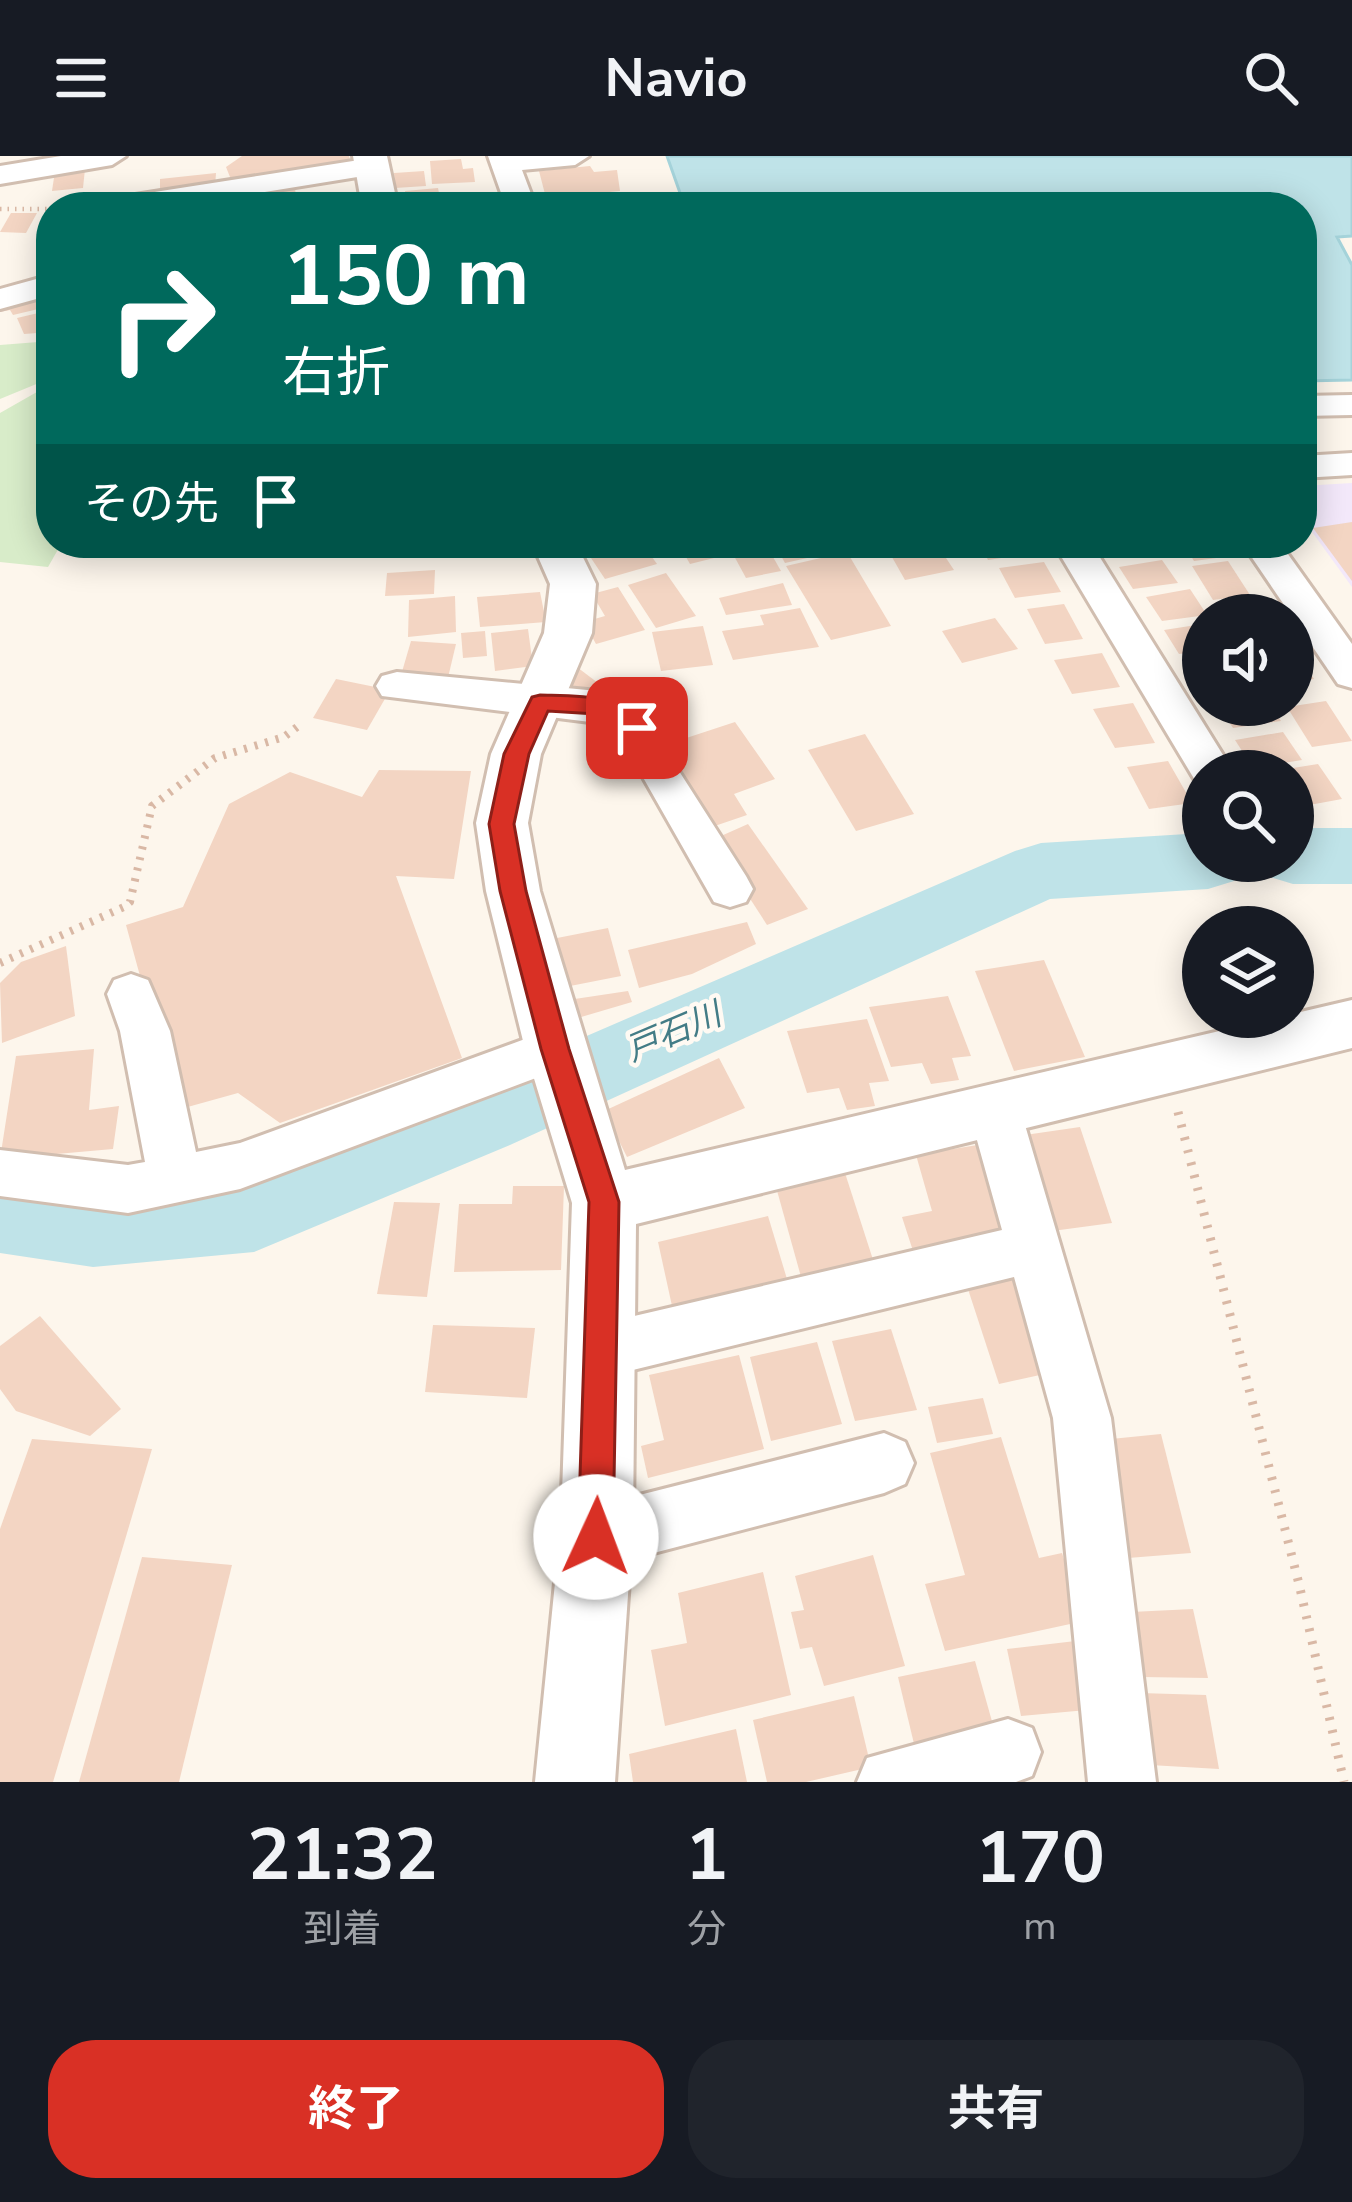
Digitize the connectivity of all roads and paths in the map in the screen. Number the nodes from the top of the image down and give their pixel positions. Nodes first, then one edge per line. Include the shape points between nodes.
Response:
1 (112, 156) edge
2 (575, 156) edge
3 (503, 160) edge
4 (371, 162) edge
5 (0, 175) edge
6 (201, 192) edge
7 (377, 192) edge
8 (508, 192) edge
9 (0, 209) edge
10 (36, 209) edge
11 (36, 289) edge
12 (0, 299) edge
13 (1352, 404) edge
14 (1317, 405) edge
15 (1352, 464) edge
16 (1317, 466) edge
17 (561, 558) edge
18 (1081, 558) edge
19 (1271, 558) edge
20 (1352, 674) edge
21 (397, 686) dead end
22 (540, 703) junction
23 (297, 727) dead end
24 (1198, 750) edge
25 (730, 889) dead end
26 (0, 963) edge
27 (130, 994) dead end
28 (1352, 1024) edge
29 (1167, 1070) junction
30 (564, 1079) junction
31 (994, 1108) junction
32 (0, 1173) edge
33 (176, 1179) junction
34 (604, 1202) junction
35 (1036, 1247) junction
36 (600, 1352) junction
37 (884, 1463) dead end
38 (596, 1537) junction
39 (1008, 1751) dead end
40 (575, 1782) edge
41 (891, 1782) edge
42 (1122, 1782) edge
43 (1344, 1782) edge

1 - 5 street
2 - 3 street
3 - 8 street
4 - 6 street
4 - 7 street
9 - 10 path
11 - 12 street
13 - 14 street
15 - 16 street
17 - 22 street via 573,584 568,633
18 - 24 street
19 - 20 street
21 - 22 street
22 - 25 street via 598,706 637,728
22 - 30 street via 516,754 502,824
23 - 26 path via 214,758 152,806 124,907
27 - 33 street
28 - 29 street
29 - 31 street
29 - 43 path
30 - 33 street
30 - 34 street
31 - 34 street
31 - 35 street
32 - 33 street via 128,1189
34 - 36 street
35 - 36 street
35 - 42 street via 1082,1418
36 - 38 street
37 - 38 street
38 - 40 street
39 - 41 street

